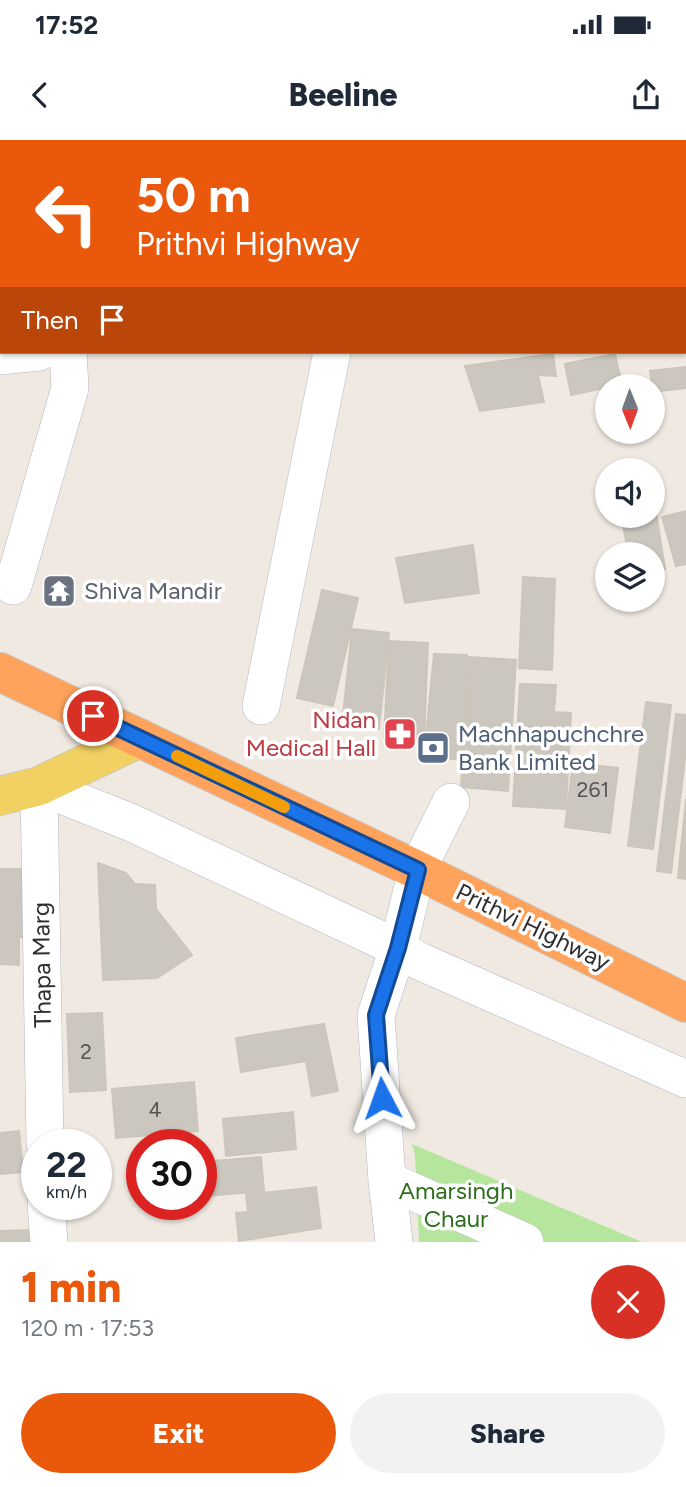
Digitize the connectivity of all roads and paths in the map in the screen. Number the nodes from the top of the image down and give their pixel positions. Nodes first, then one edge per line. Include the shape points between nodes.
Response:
1 (20, 354) edge
2 (68, 354) edge
3 (332, 354) edge
4 (0, 356) edge
5 (12, 586) dead end
6 (0, 672) edge
7 (261, 706) dead end
8 (139, 738) junction
9 (39, 786) junction
10 (0, 796) edge
11 (451, 802) dead end
12 (418, 870) junction
13 (398, 948) junction
14 (686, 1003) edge
15 (686, 1079) edge
16 (45, 1129) edge
17 (387, 1180) junction
18 (47, 1220) edge
19 (48, 1242) edge
20 (394, 1242) edge
21 (525, 1242) edge

1 - 4 street
2 - 5 street via 70,388
3 - 7 street
6 - 8 highway, Prithvi Highway
8 - 9 main road
8 - 12 highway, Prithvi Highway
9 - 10 main road
9 - 13 street via 132,823
9 - 16 street, Thapa Marg
11 - 12 street
12 - 13 street
12 - 14 highway, Prithvi Highway
13 - 15 street
13 - 17 street via 376,1015
17 - 20 street
17 - 21 street
18 - 19 street

